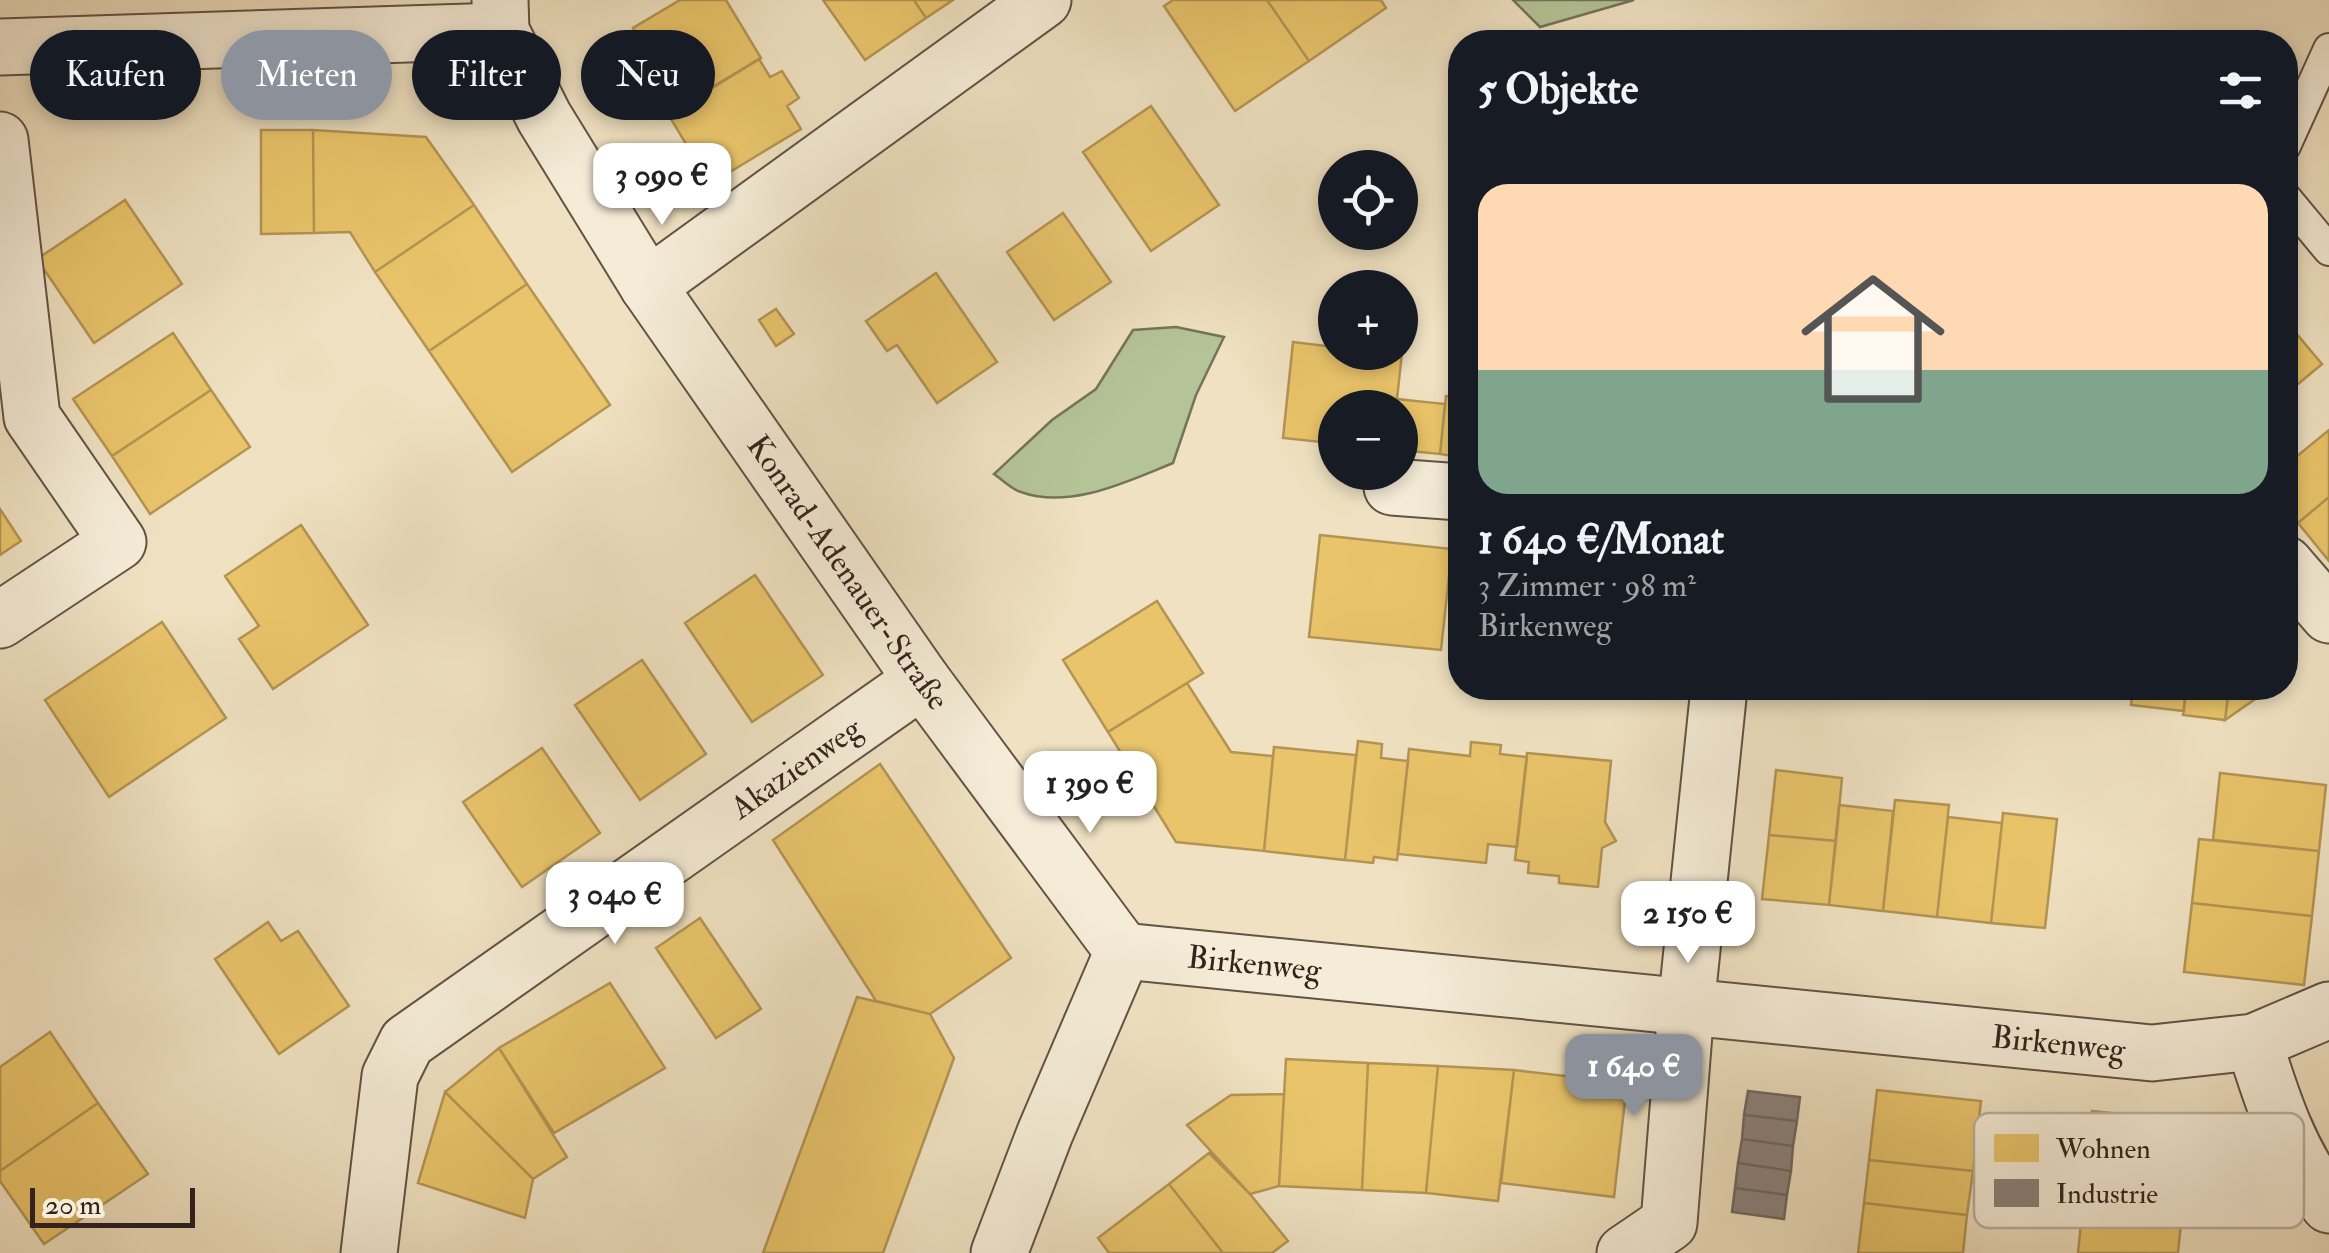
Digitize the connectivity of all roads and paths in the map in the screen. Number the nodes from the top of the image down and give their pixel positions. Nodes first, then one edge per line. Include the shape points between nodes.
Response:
1 (1044, 0) edge
2 (501, 16) edge
3 (0, 47) edge
4 (2329, 49) edge
5 (2298, 117) edge
6 (0, 140) edge
7 (2298, 213) edge
8 (2329, 250) edge
9 (648, 286) junction
10 (1418, 489) edge
11 (1448, 491) edge
12 (2298, 579) edge
13 (2329, 615) edge
14 (0, 620) edge
15 (922, 680) junction
16 (1717, 700) edge
17 (1123, 951) junction
18 (1686, 1008) junction
19 (2329, 1010) edge
20 (2254, 1042) junction
21 (2277, 1113) edge
22 (2304, 1167) edge
23 (2329, 1204) edge
24 (1680, 1238) edge
25 (369, 1253) edge
26 (999, 1253) edge
27 (1625, 1253) edge

1 - 9 street
2 - 3 street
2 - 9 street, Konrad-Adenauer-Straße via 544,117
4 - 5 lane
6 - 14 street via 32,417 118,542
7 - 8 lane
9 - 15 street, Konrad-Adenauer-Straße
10 - 11 street
12 - 13 street
15 - 17 street, Konrad-Adenauer-Straße
15 - 25 street, Akazienweg via 408,1042 390,1076
16 - 18 street
17 - 18 street, Birkenweg
17 - 26 street
18 - 20 street, Birkenweg via 2152,1053
18 - 24 street
19 - 20 street, Birkenweg
20 - 21 street
22 - 23 street
24 - 27 street

